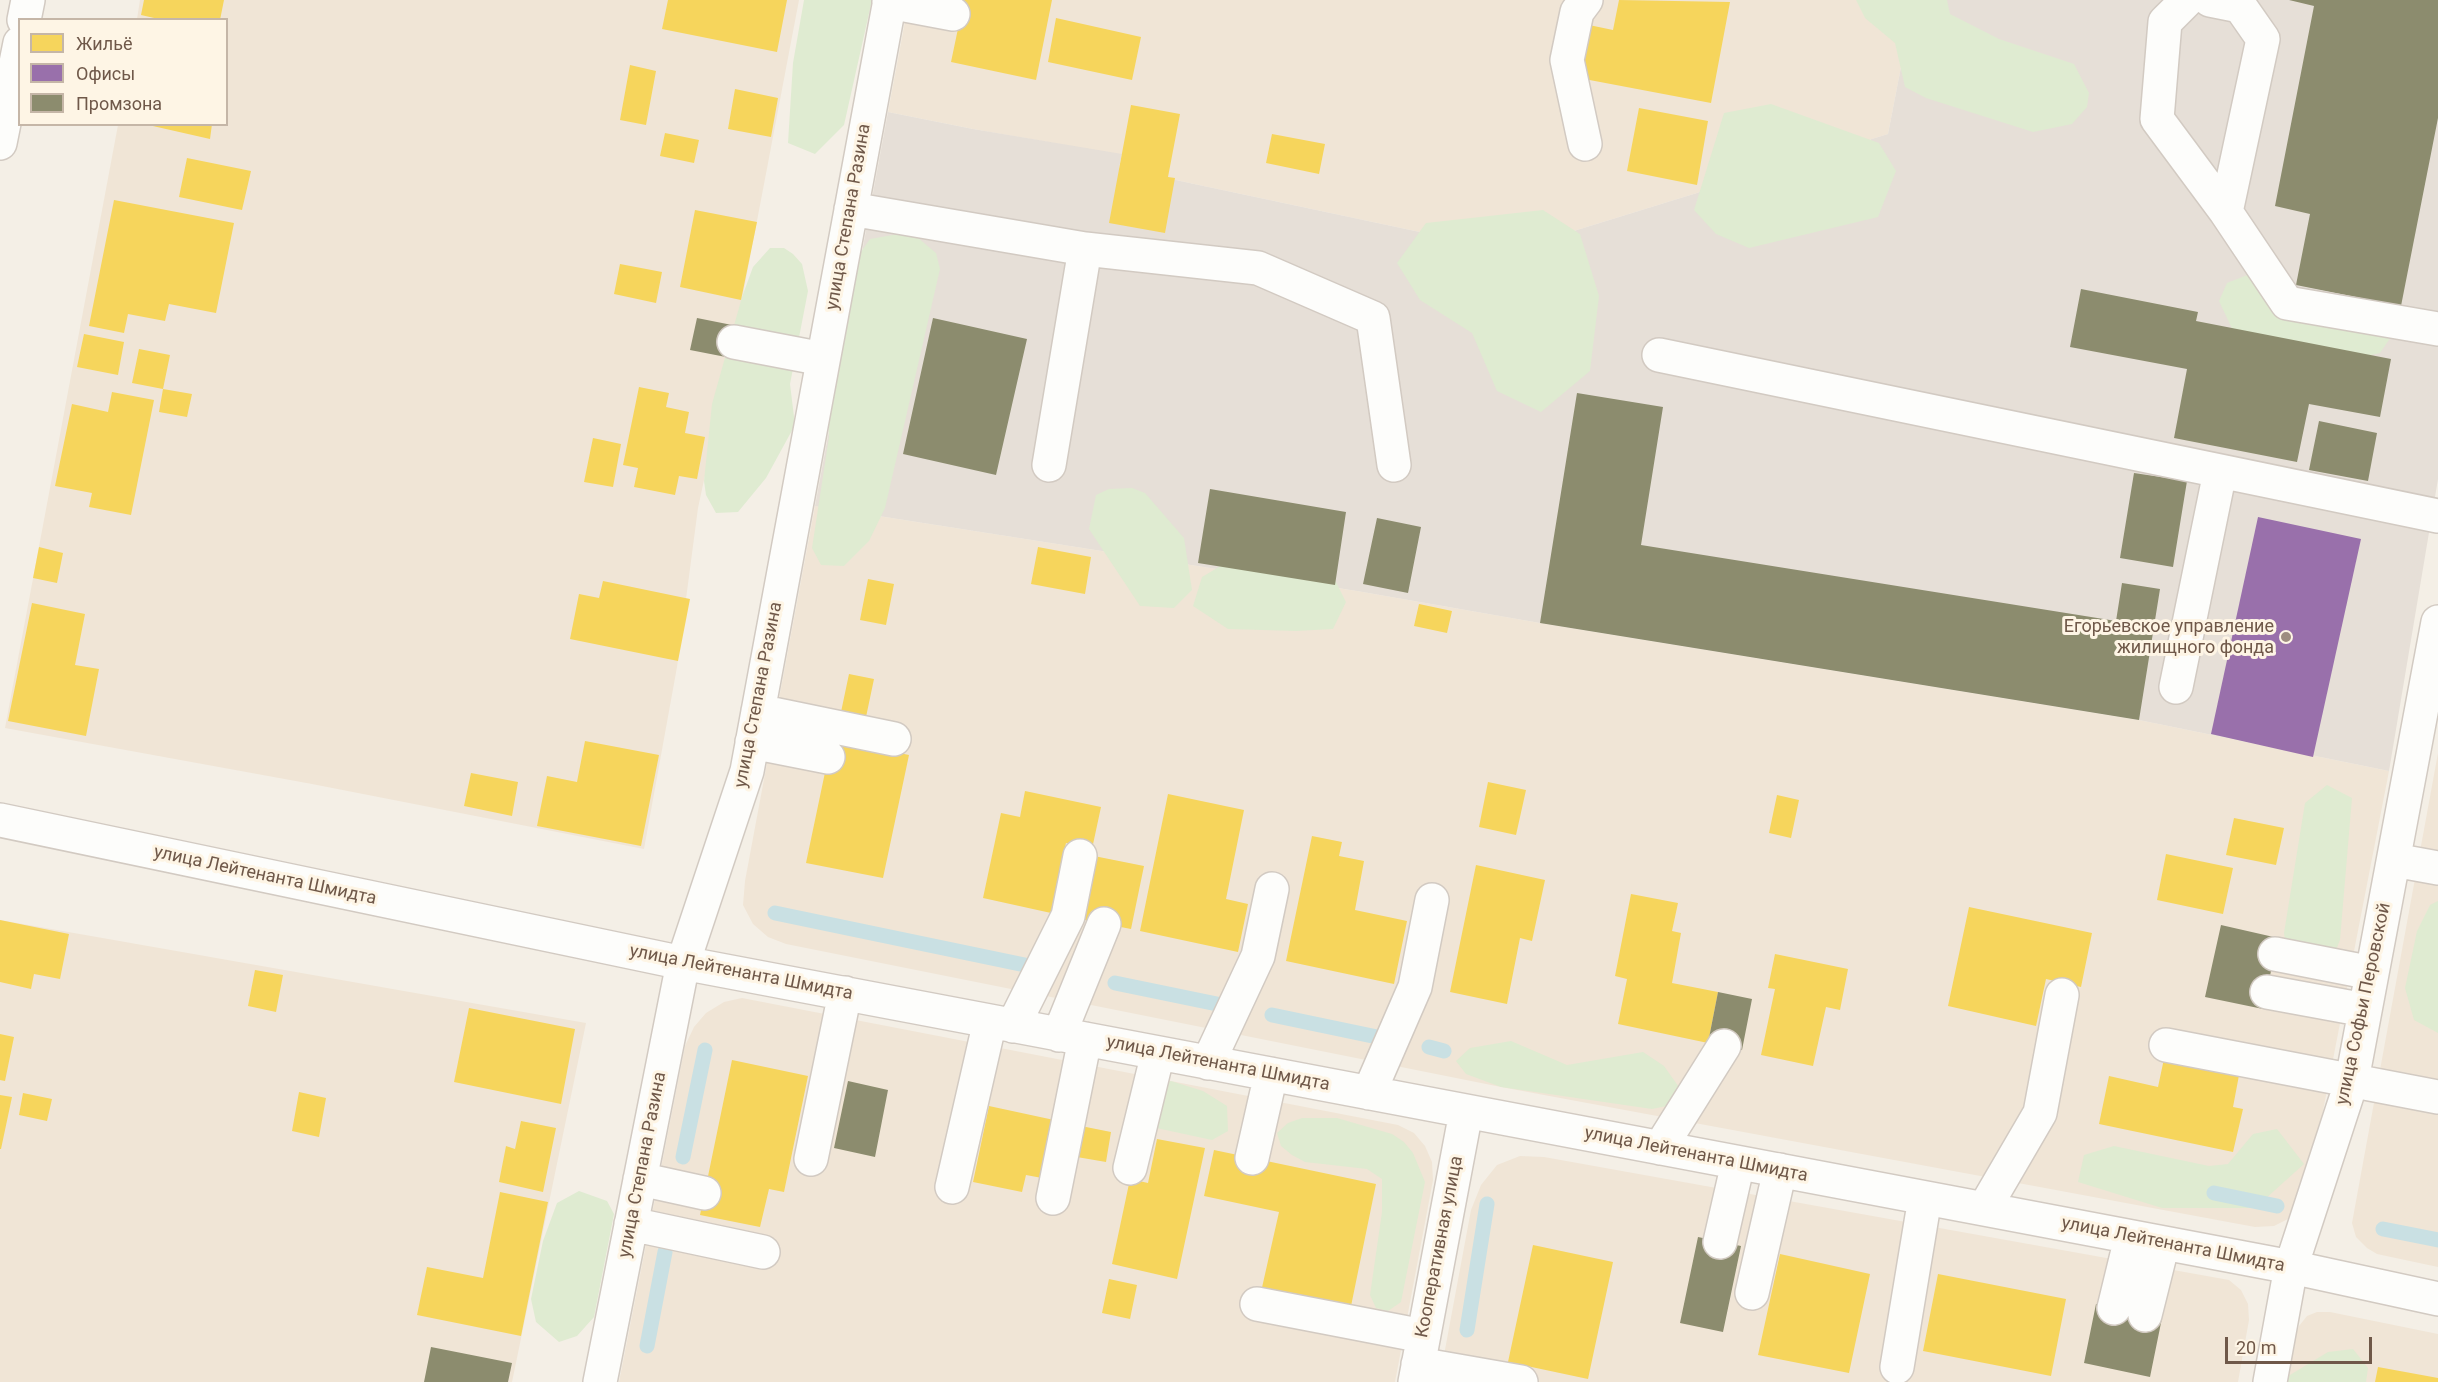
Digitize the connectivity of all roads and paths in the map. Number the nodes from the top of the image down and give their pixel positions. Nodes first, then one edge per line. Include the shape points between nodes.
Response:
1 (28, 0) edge
2 (1586, 0) edge
3 (2187, 0) edge
4 (2210, 0) edge
5 (890, 1) edge
6 (953, 14) dead end
7 (24, 18) edge
8 (18, 53) edge
9 (0, 143) edge
10 (1585, 144) dead end
11 (850, 209) junction
12 (2226, 212) junction
13 (1085, 249) junction
14 (2438, 329) edge
15 (734, 342) dead end
16 (1659, 355) dead end
17 (823, 359) junction
18 (1048, 465) dead end
19 (1394, 465) dead end
20 (2220, 472) junction
21 (2438, 516) edge
22 (2438, 622) edge
23 (2176, 687) dead end
24 (755, 727) junction
25 (894, 739) dead end
26 (828, 758) dead end
27 (0, 820) edge
28 (1080, 856) dead end
29 (2394, 860) junction
30 (2438, 868) edge
31 (1272, 889) dead end
32 (1432, 900) dead end
33 (1104, 924) dead end
34 (2275, 954) dead end
35 (683, 963) junction
36 (2372, 973) junction
37 (2267, 992) dead end
38 (845, 993) junction
39 (2062, 995) dead end
40 (2365, 1010) junction
41 (1001, 1023) junction
42 (1072, 1037) junction
43 (2166, 1045) dead end
44 (1724, 1046) dead end
45 (1158, 1053) junction
46 (1208, 1063) junction
47 (1271, 1074) junction
48 (2352, 1080) junction
49 (1369, 1093) junction
50 (2438, 1097) edge
51 (1466, 1112) junction
52 (1660, 1148) junction
53 (1252, 1158) dead end
54 (811, 1159) dead end
55 (1738, 1163) junction
56 (1130, 1168) dead end
57 (1780, 1170) junction
58 (640, 1179) junction
59 (952, 1188) dead end
60 (705, 1193) dead end
61 (1053, 1198) dead end
62 (1925, 1198) junction
63 (1984, 1209) junction
64 (631, 1224) junction
65 (2131, 1238) junction
66 (1720, 1242) dead end
67 (2163, 1243) junction
68 (763, 1252) dead end
69 (2291, 1268) junction
70 (1752, 1293) dead end
71 (2438, 1299) edge
72 (1257, 1304) dead end
73 (2114, 1308) dead end
74 (2145, 1315) dead end
75 (1419, 1360) edge
76 (1897, 1367) dead end
77 (600, 1382) edge
78 (1521, 1382) edge
79 (2270, 1382) edge

1 - 7 street
2 - 10 street via 1577,12 1567,60
3 - 12 street via 2165,22 2157,119
4 - 12 street via 2240,6 2263,39
5 - 6 street
5 - 11 street, улица Степана Разина
8 - 9 street
11 - 13 street
11 - 17 street, улица Степана Разина
12 - 14 street via 2287,303
13 - 18 street
13 - 19 street via 1258,268 1373,318
15 - 17 street
16 - 20 street
17 - 24 street, улица Степана Разина
20 - 21 street
20 - 23 street
22 - 29 street, улица Софьи Перовской
24 - 25 street
24 - 26 street
24 - 35 street, улица Степана Разина via 747,771
27 - 35 street, улица Лейтенанта Шмидта
28 - 41 street via 1068,916
29 - 30 street
29 - 36 street, улица Софьи Перовской
31 - 46 street via 1258,956
32 - 49 street via 1415,987
33 - 42 street
34 - 36 street
35 - 38 street, улица Лейтенанта Шмидта
35 - 58 street, улица Степана Разина
36 - 40 street, улица Софьи Перовской
37 - 40 street
38 - 41 street, улица Лейтенанта Шмидта
38 - 54 street
39 - 63 street via 2040,1113
40 - 48 street, улица Софьи Перовской
41 - 42 street, улица Лейтенанта Шмидта
41 - 59 street
42 - 45 street, улица Лейтенанта Шмидта
42 - 61 street
43 - 48 street
44 - 52 street
45 - 46 street, улица Лейтенанта Шмидта
45 - 56 street
46 - 47 street, улица Лейтенанта Шмидта
47 - 49 street, улица Лейтенанта Шмидта
47 - 53 street
48 - 50 street
48 - 69 street, улица Софьи Перовской
49 - 51 street, улица Лейтенанта Шмидта
51 - 52 street, улица Лейтенанта Шмидта
51 - 75 street, Кооперативная улица
52 - 55 street, улица Лейтенанта Шмидта
55 - 57 street, улица Лейтенанта Шмидта
55 - 66 street
57 - 62 street, улица Лейтенанта Шмидта
57 - 70 street
58 - 60 street
58 - 64 street, улица Степана Разина
62 - 63 street, улица Лейтенанта Шмидта
62 - 76 street
63 - 65 street, улица Лейтенанта Шмидта
64 - 68 street
64 - 77 street, улица Степана Разина
65 - 67 street, улица Лейтенанта Шмидта
65 - 73 street
67 - 69 street, улица Лейтенанта Шмидта
67 - 74 street
69 - 71 street, улица Лейтенанта Шмидта
69 - 79 street, улица Софьи Перовской
72 - 75 street
75 - 78 street

